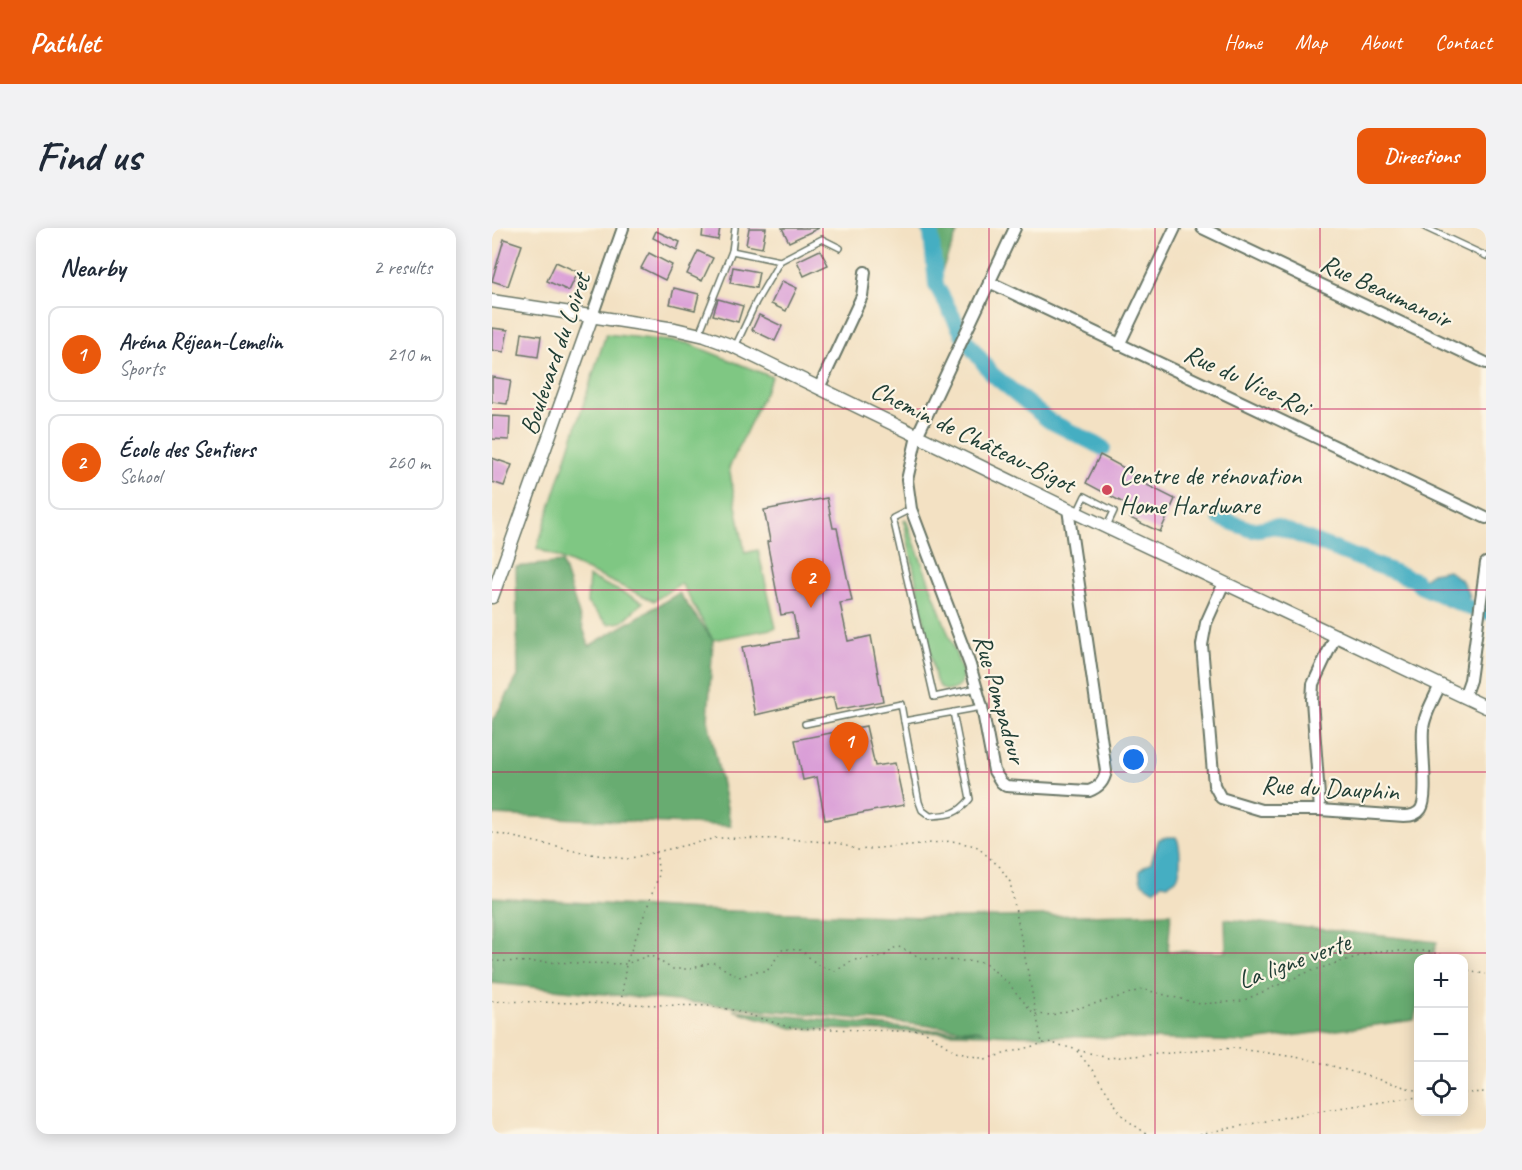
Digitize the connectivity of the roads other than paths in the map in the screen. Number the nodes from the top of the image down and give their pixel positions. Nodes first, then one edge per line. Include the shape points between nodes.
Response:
1 (623, 228) edge
2 (735, 228) edge
3 (1015, 228) edge
4 (1175, 228) edge
5 (1202, 228) edge
6 (1426, 228) edge
7 (840, 248) dead end
8 (732, 251) junction
9 (1486, 256) edge
10 (780, 261) junction
11 (865, 272) dead end
12 (989, 282) junction
13 (492, 301) edge
14 (592, 316) junction
15 (699, 334) junction
16 (1119, 345) junction
17 (735, 347) junction
18 (1486, 363) edge
19 (819, 388) junction
20 (917, 436) junction
21 (911, 509) junction
22 (1072, 511) junction
23 (1486, 518) edge
24 (1106, 527) junction
25 (1486, 562) edge
26 (1224, 583) junction
27 (492, 597) edge
28 (1336, 635) junction
29 (1440, 685) junction
30 (977, 688) junction
31 (1464, 697) junction
32 (982, 707) junction
33 (1486, 707) edge
34 (953, 712) junction
35 (904, 721) junction
36 (805, 724) dead end
37 (1320, 810) junction

1 - 14 street, Boulevard du Loiret
2 - 8 lane
3 - 12 street, Rue Pompadour
4 - 16 street
5 - 18 street, Rue Beaumanoir
6 - 9 lane
7 - 10 lane via 822,239
8 - 10 lane
8 - 15 lane
10 - 17 lane
11 - 19 street via 862,296
12 - 16 street, Rue du Vice-Roi
12 - 20 street, Rue Pompadour
13 - 14 street, Chemin de Château-Bigot
14 - 15 street, Chemin de Château-Bigot
14 - 27 street, Boulevard du Loiret
15 - 17 street, Chemin de Château-Bigot
16 - 23 street, Rue du Vice-Roi
17 - 19 street, Chemin de Château-Bigot
19 - 20 street, Chemin de Château-Bigot
20 - 21 street, Rue Pompadour via 907,480
20 - 22 street, Chemin de Château-Bigot
21 - 30 street, Rue Pompadour
21 - 30 lane via 893,518 934,697
22 - 24 street, Chemin de Château-Bigot
22 - 24 lane via 1085,496 1114,511
22 - 32 street, Rue Pompadour via 1105,779 1089,791 1006,786 994,771
24 - 26 street, Chemin de Château-Bigot
25 - 31 street via 1470,680
26 - 28 street, Chemin de Château-Bigot
26 - 37 street, Rue du Dauphin via 1206,623 1202,645 1214,785 1221,798 1261,810
28 - 29 street, Chemin de Château-Bigot
28 - 37 street via 1313,684
29 - 31 street, Chemin de Château-Bigot
29 - 37 street, Rue du Dauphin via 1423,726 1425,801 1420,810 1404,816
30 - 32 street, Rue Pompadour
31 - 33 street, Chemin de Château-Bigot
32 - 34 lane
34 - 35 lane
34 - 35 lane via 970,799 961,810 947,815 930,816 922,810
35 - 36 lane via 901,704

